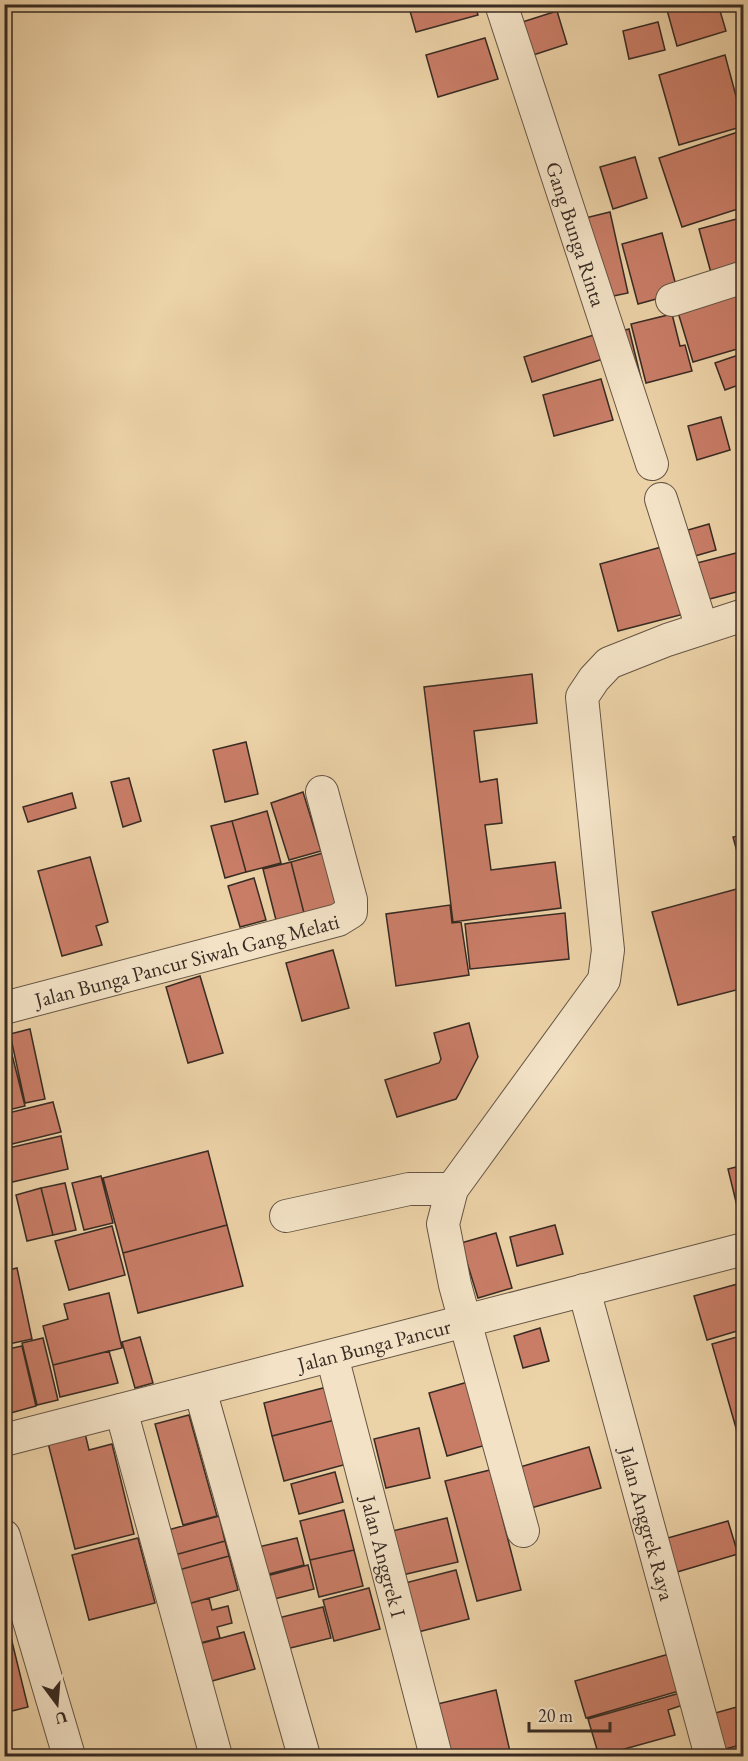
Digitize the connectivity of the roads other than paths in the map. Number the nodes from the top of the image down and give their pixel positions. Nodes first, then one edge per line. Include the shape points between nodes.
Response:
1 (501, 4) edge
2 (744, 278) edge
3 (672, 300) dead end
4 (652, 464) dead end
5 (661, 499) dead end
6 (744, 615) edge
7 (702, 628) junction
8 (322, 792) dead end
9 (4, 1008) edge
10 (452, 1189) junction
11 (286, 1216) dead end
12 (744, 1249) edge
13 (584, 1290) junction
14 (465, 1321) junction
15 (332, 1356) junction
16 (200, 1390) junction
17 (121, 1410) junction
18 (4, 1440) edge
19 (523, 1531) dead end
20 (4, 1536) edge
21 (69, 1756) edge
22 (216, 1756) edge
23 (304, 1756) edge
24 (436, 1756) edge
25 (711, 1756) edge

1 - 4 street, Gang Bunga Rinta
2 - 3 street
5 - 7 street
6 - 7 street
7 - 10 street via 609,663 582,697 608,950 604,980
8 - 9 street, Jalan Bunga Pancur Siwah Gang Melati via 351,912 338,920
10 - 11 street via 409,1189
10 - 14 street via 443,1224
12 - 13 street, Jalan Bunga Pancur
13 - 14 street, Jalan Bunga Pancur
13 - 25 street, Jalan Anggrek Raya
14 - 15 street, Jalan Bunga Pancur
14 - 19 street
15 - 16 street, Jalan Bunga Pancur
15 - 24 street, Jalan Anggrek I
16 - 17 street, Jalan Bunga Pancur
16 - 23 street
17 - 18 street, Jalan Bunga Pancur
17 - 22 street
20 - 21 street

